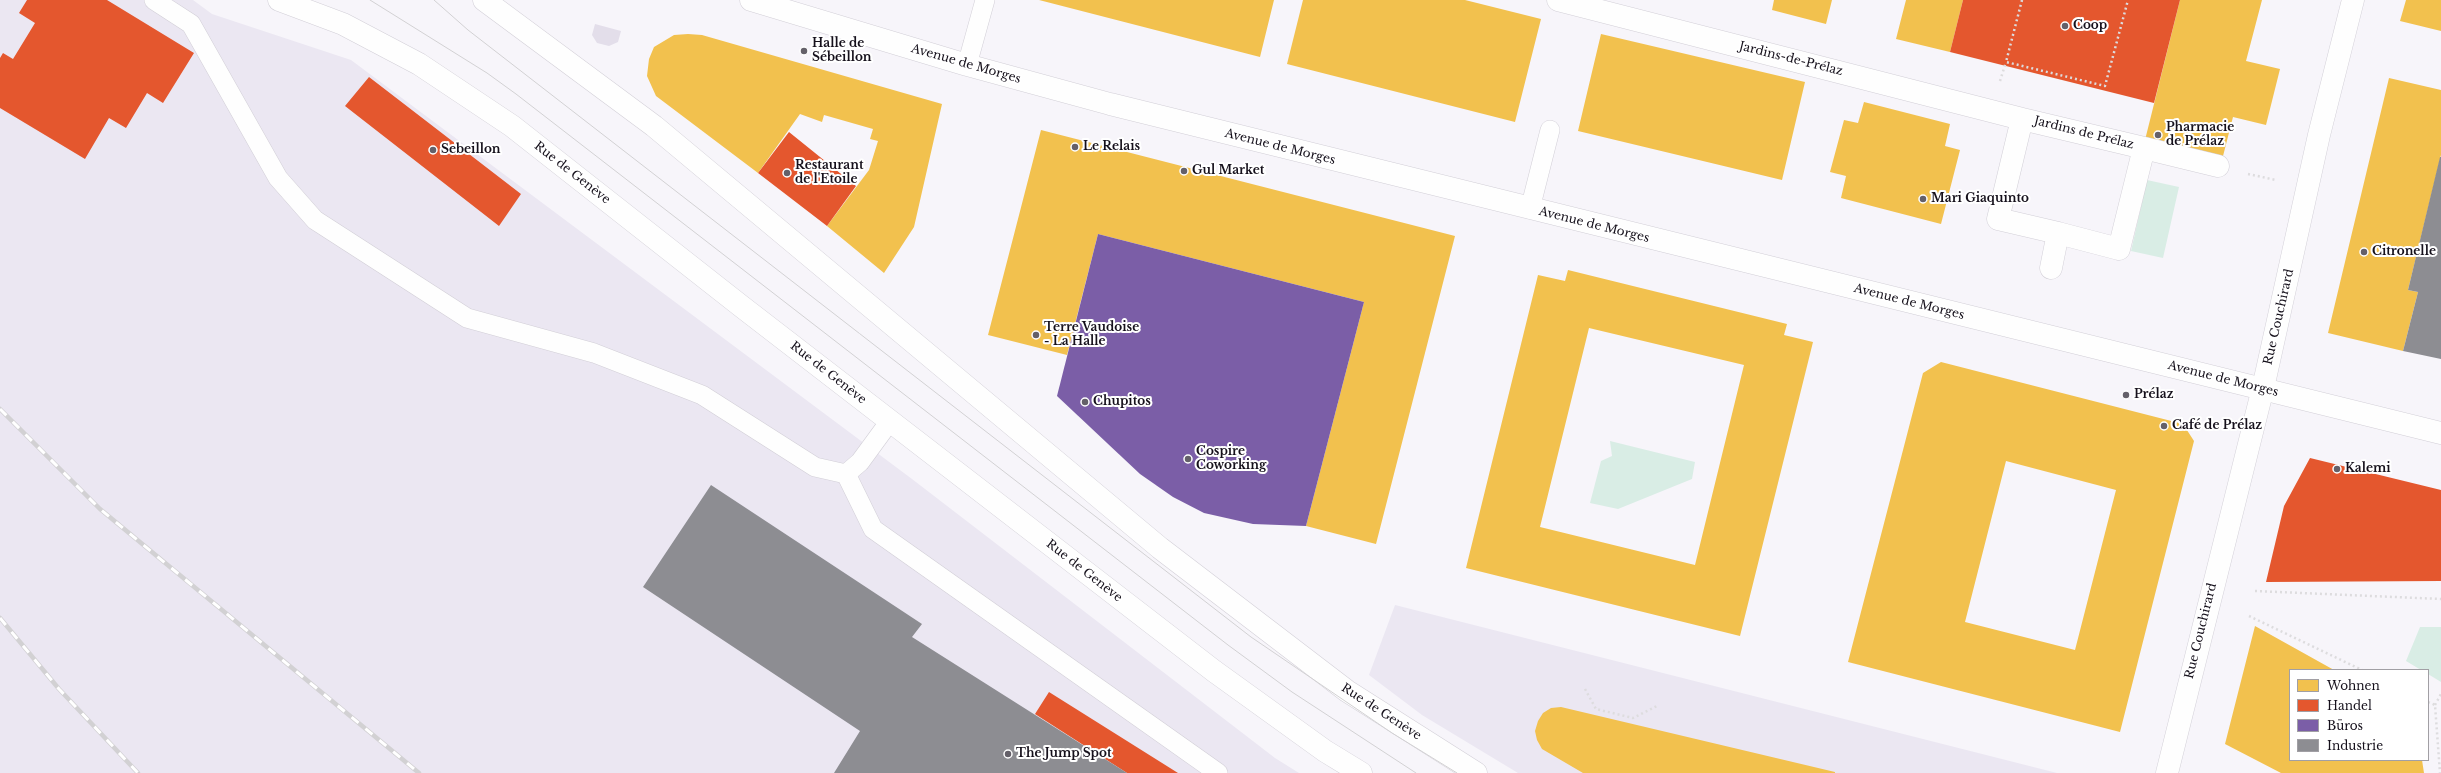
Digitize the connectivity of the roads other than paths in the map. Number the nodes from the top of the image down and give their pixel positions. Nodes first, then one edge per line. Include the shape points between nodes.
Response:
1 (154, 0) edge
2 (278, 0) edge
3 (484, 0) edge
4 (751, 0) edge
5 (984, 0) edge
6 (1558, 0) edge
7 (2353, 0) edge
8 (967, 66) junction
9 (2022, 118) junction
10 (1550, 130) dead end
11 (2144, 148) junction
12 (2218, 166) dead end
13 (1530, 209) junction
14 (2058, 234) junction
15 (2051, 268) dead end
16 (2263, 388) junction
17 (890, 421) junction
18 (2441, 433) edge
19 (846, 474) junction
20 (1218, 773) edge
21 (1361, 773) edge
22 (1476, 773) edge
23 (2167, 773) edge

1 - 19 lane via 191,24 278,178 315,220 467,318 594,353 702,395 815,467
2 - 17 main road, Rue de Genève via 343,24 419,64 512,126
3 - 22 main road, Rue de Genève via 654,126 1160,548 1347,691
4 - 8 main road, Avenue de Morges
5 - 8 lane
6 - 9 main road, Jardins-de-Prélaz
7 - 16 main road, Rue Couchirard via 2319,135
8 - 13 main road, Avenue de Morges
9 - 11 main road, Jardins de Prélaz
9 - 14 main road, Jardins de Prélaz via 1998,219
10 - 13 lane
11 - 12 main road
11 - 14 main road, Jardins de Prélaz via 2119,249
13 - 16 main road, Avenue de Morges
14 - 15 main road
16 - 18 main road, Avenue de Morges
16 - 23 main road, Rue Couchirard
17 - 19 lane via 860,462
17 - 21 main road, Rue de Genève via 1214,671 1325,751
19 - 20 lane via 873,530

